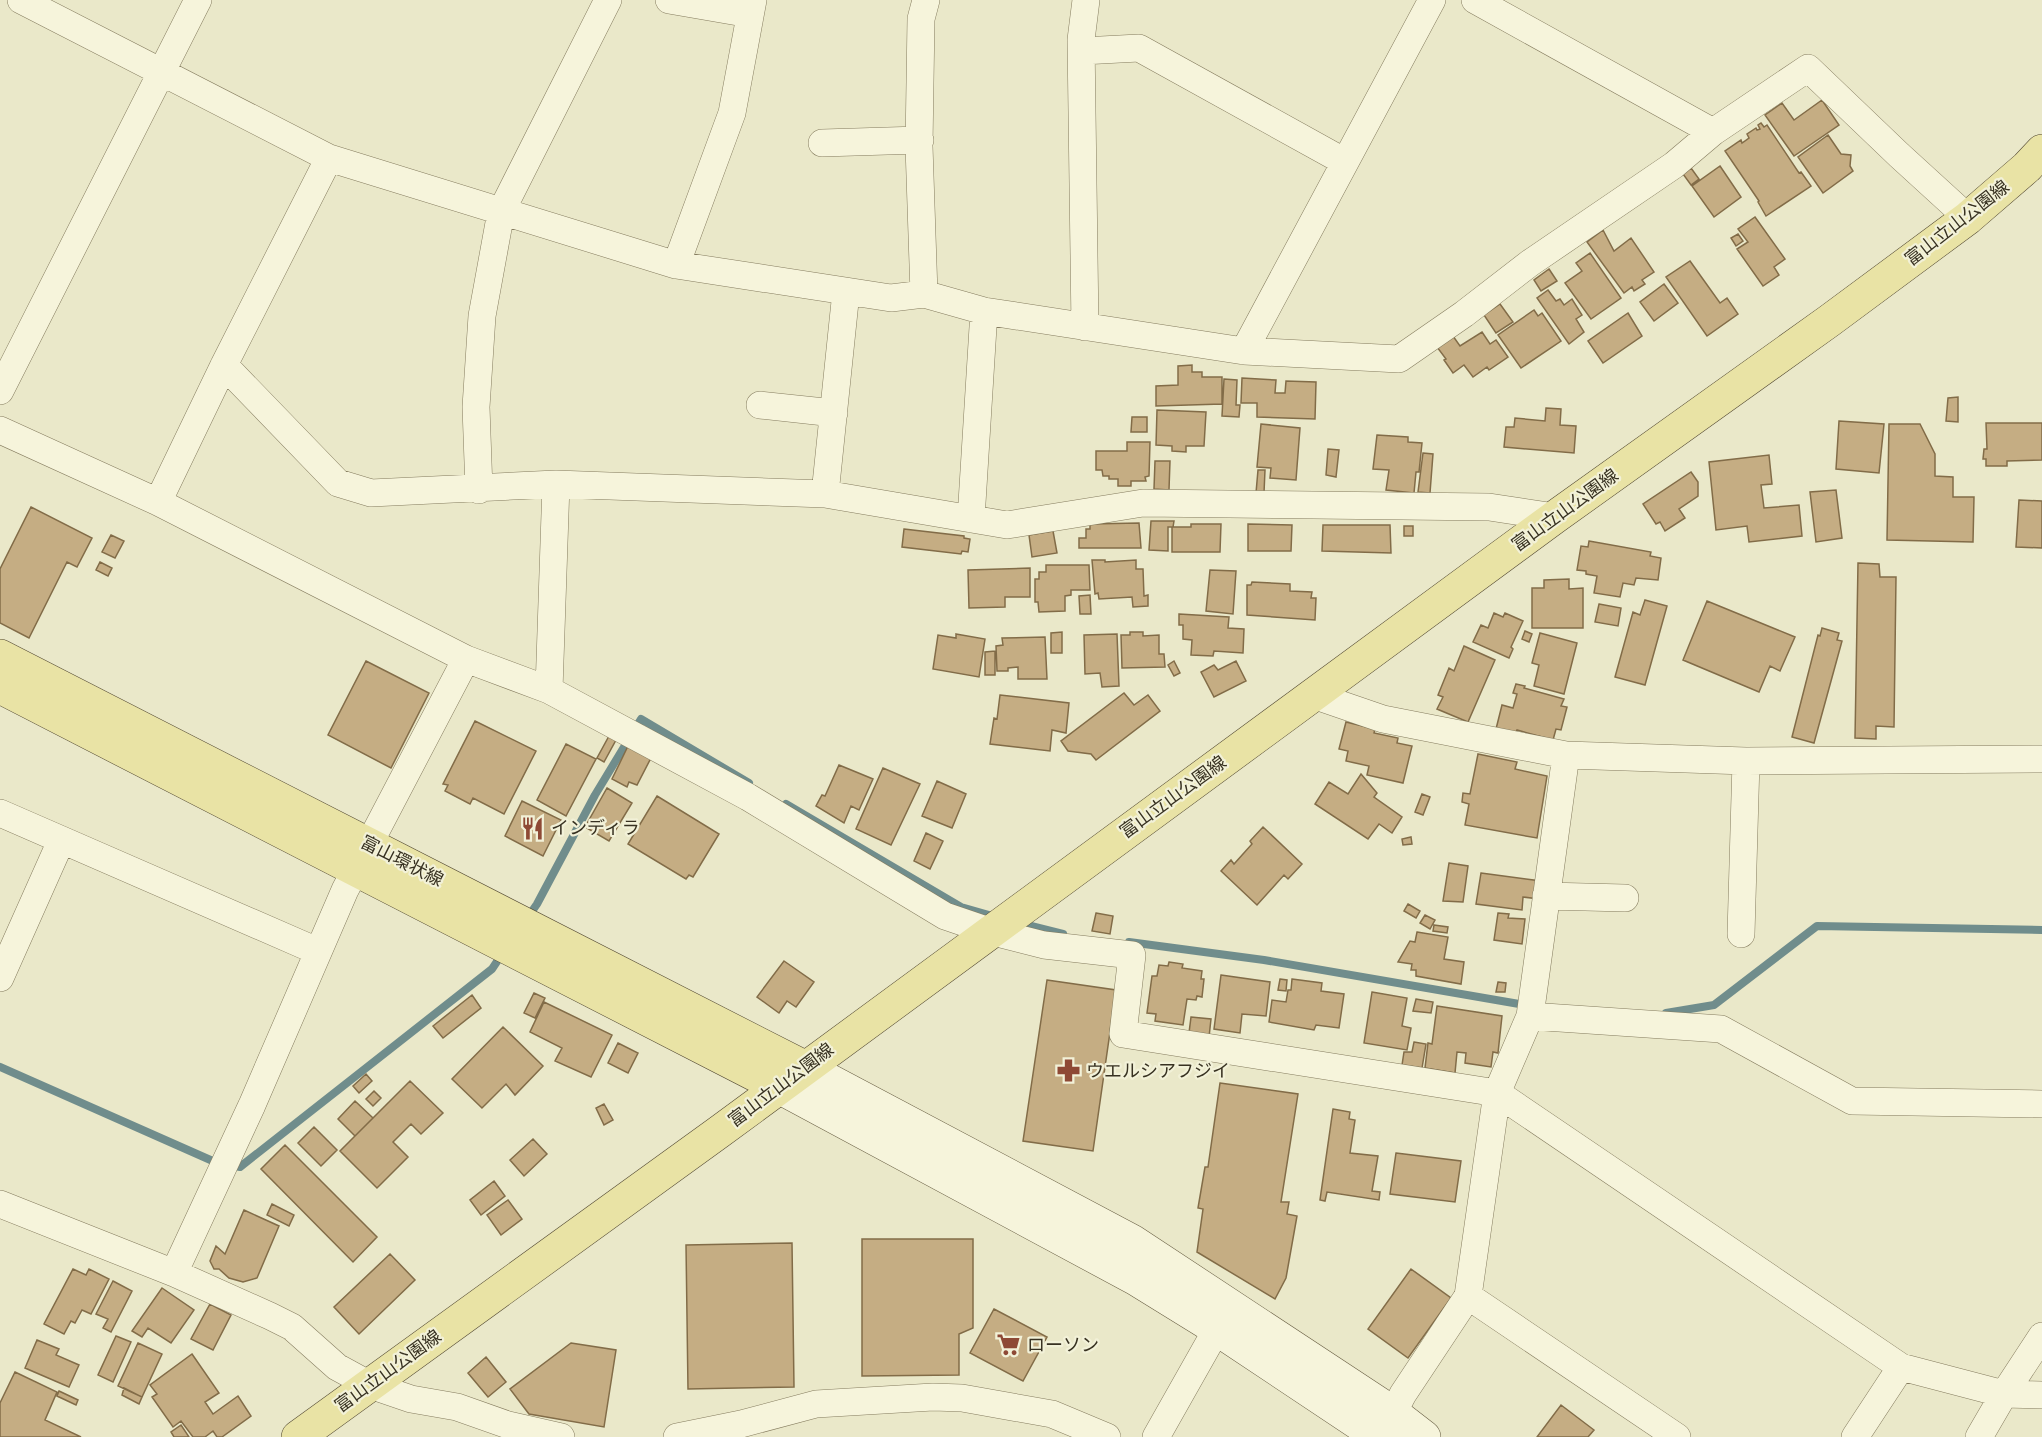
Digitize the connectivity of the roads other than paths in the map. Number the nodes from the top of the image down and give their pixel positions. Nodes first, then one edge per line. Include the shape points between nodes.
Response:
1 (21, 0) edge
2 (198, 0) edge
3 (608, 0) edge
4 (669, 0) edge
5 (926, 0) edge
6 (1086, 0) edge
7 (1432, 0) edge
8 (1475, 0) edge
9 (752, 7) edge
10 (1082, 51) junction
11 (161, 71) junction
12 (1713, 132) junction
13 (920, 140) junction
14 (822, 143) dead end
15 (2042, 151) edge
16 (329, 158) junction
17 (1345, 162) junction
18 (501, 212) junction
19 (1968, 218) junction
20 (676, 265) junction
21 (846, 292) junction
22 (924, 294) junction
23 (984, 311) junction
24 (1085, 327) junction
25 (1244, 351) junction
26 (224, 365) junction
27 (0, 391) edge
28 (760, 405) dead end
29 (834, 413) junction
30 (0, 430) edge
31 (556, 484) junction
32 (479, 490) junction
33 (825, 494) junction
34 (158, 502) junction
35 (1555, 517) junction
36 (971, 519) junction
37 (0, 656) edge
38 (466, 659) junction
39 (0, 687) edge
40 (549, 690) junction
41 (1313, 695) junction
42 (1566, 755) junction
43 (2042, 759) edge
44 (1746, 761) junction
45 (0, 813) edge
46 (61, 841) junction
47 (361, 857) junction
48 (1546, 896) junction
49 (1625, 898) dead end
50 (990, 931) junction
51 (1741, 934) dead end
52 (317, 951) junction
53 (0, 978) edge
54 (1530, 1016) junction
55 (804, 1067) junction
56 (778, 1087) junction
57 (1497, 1094) junction
58 (2042, 1104) edge
59 (0, 1204) edge
60 (174, 1273) junction
61 (1468, 1296) junction
62 (1217, 1329) junction
63 (2042, 1336) edge
64 (1901, 1367) junction
65 (370, 1385) junction
66 (2004, 1394) junction
67 (2042, 1395) edge
68 (1386, 1429) edge
69 (298, 1437) edge
70 (561, 1437) edge
71 (677, 1437) edge
72 (1107, 1437) edge
73 (1156, 1437) edge
74 (1424, 1437) edge
75 (1677, 1437) edge
76 (1855, 1437) edge
77 (1979, 1437) edge

1 - 11 street
2 - 11 street
3 - 18 street
4 - 9 street
5 - 13 street via 921,19
6 - 10 street
7 - 17 street
8 - 12 street
9 - 20 street via 732,113
10 - 17 street via 1139,48
10 - 24 street
11 - 16 street
11 - 27 street
12 - 19 street via 1808,68
12 - 25 street via 1674,165 1399,359
13 - 14 street
13 - 22 street
15 - 19 main road, 富山立山公園線
16 - 18 street
16 - 26 street
17 - 25 street
18 - 20 street
18 - 32 street via 482,316 476,407
19 - 35 main road, 富山立山公園線
20 - 21 street
21 - 22 street via 891,298
21 - 29 street
22 - 23 street
23 - 24 street
23 - 36 street
24 - 25 street
26 - 32 street via 338,483 371,493
26 - 34 street
28 - 29 street
29 - 33 street
30 - 34 street
31 - 32 street
31 - 33 street
31 - 40 street
33 - 36 street
34 - 38 street
35 - 36 street via 1489,507 1143,503 1007,525
35 - 41 main road, 富山立山公園線
37 - 47 main road, 富山環状線
38 - 40 street
38 - 47 street
39 - 47 main road, 富山環状線
40 - 50 street via 748,797 945,916
41 - 42 street via 1383,719
41 - 50 main road, 富山立山公園線
42 - 44 street
42 - 48 street
43 - 44 street
44 - 51 street
45 - 46 street
46 - 52 street
46 - 53 street
47 - 52 street
47 - 55 main road, 富山環状線
47 - 56 main road, 富山環状線
48 - 49 street
48 - 54 street
50 - 55 main road, 富山立山公園線
50 - 57 street via 1044,945 1132,955 1123,1034
52 - 60 street via 252,1105
54 - 57 street
54 - 58 street via 1721,1029 1852,1101
55 - 56 main road, 富山立山公園線
55 - 68 street via 1132,1241
56 - 62 street via 1136,1279
56 - 65 main road, 富山立山公園線
57 - 61 street
57 - 64 street
59 - 60 street
60 - 65 street via 292,1327 337,1367
61 - 68 street via 1403,1394
61 - 75 street
62 - 68 street
62 - 73 street
63 - 66 street
64 - 66 street
64 - 76 street
65 - 69 main road, 富山立山公園線
65 - 70 street
66 - 67 street
66 - 77 street
68 - 74 street
71 - 72 street via 816,1404 933,1397 962,1398 1052,1414

